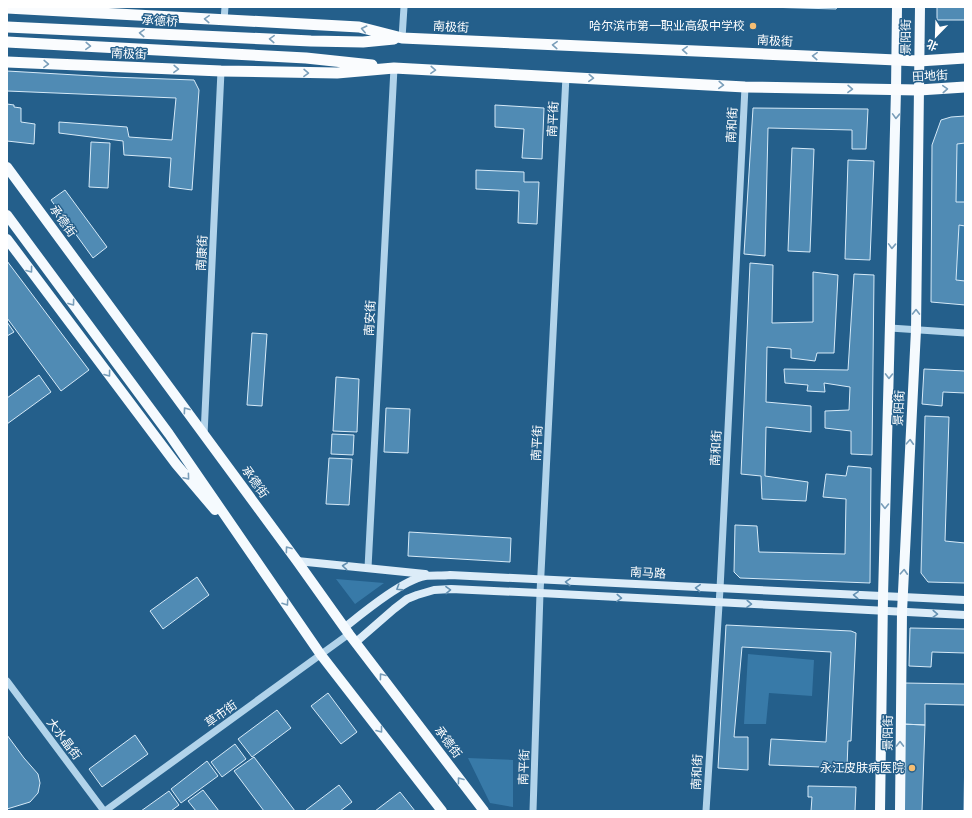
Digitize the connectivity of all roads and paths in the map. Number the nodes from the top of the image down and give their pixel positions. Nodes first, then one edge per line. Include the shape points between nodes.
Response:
1 (225, 7) edge
2 (404, 7) edge
3 (897, 7) edge
4 (920, 7) edge
5 (7, 8) edge
6 (224, 20) junction
7 (7, 27) edge
8 (402, 38) junction
9 (7, 42) edge
10 (965, 58) edge
11 (896, 60) junction
12 (919, 61) junction
13 (7, 62) edge
14 (394, 68) junction
15 (221, 71) junction
16 (566, 76) junction
17 (745, 86) junction
18 (965, 87) edge
19 (896, 90) junction
20 (919, 90) junction
21 (7, 167) edge
22 (7, 215) edge
23 (7, 239) edge
24 (890, 328) junction
25 (916, 330) junction
26 (965, 333) edge
27 (204, 435) junction
28 (256, 559) junction
29 (297, 561) junction
30 (368, 568) junction
31 (440, 576) junction
32 (541, 580) junction
33 (720, 589) junction
34 (540, 594) junction
35 (883, 597) junction
36 (902, 597) junction
37 (965, 600) edge
38 (718, 603) junction
39 (883, 611) junction
40 (902, 612) junction
41 (965, 616) edge
42 (347, 630) junction
43 (356, 642) junction
44 (321, 655) junction
45 (7, 681) edge
46 (104, 811) edge
47 (442, 811) edge
48 (484, 811) edge
49 (533, 811) edge
50 (706, 811) edge
51 (880, 811) edge
52 (900, 811) edge

1 - 6 street
2 - 8 street
3 - 11 main road, 景阳街
4 - 12 main road, 景阳街
6 -> 5 highway, 南极街
8 -> 6 highway, 南极街 via 359,27
8 -> 7 highway, 承德桥 via 363,42 311,41
11 -> 8 highway, 南极街
9 -> 14 highway via 306,58
10 - 12 highway, 田地街
11 - 12 highway, 田地街
11 - 19 main road, 景阳街
12 - 20 main road, 景阳街
13 -> 15 highway, 南极街
15 -> 14 highway, 南极街 via 337,73
14 -> 16 highway, 南极街
14 - 30 street, 南安街
15 - 27 street, 南康街
16 -> 17 highway, 南极街
16 - 32 street, 南平街
17 -> 19 highway, 南极街
17 - 33 street, 南和街
20 -> 18 highway, 田地街
19 - 20 highway, 田地街
19 -> 24 main road, 景阳街
25 -> 20 main road, 景阳街
27 -> 21 main road, 承德街
22 -> 28 main road via 169,434
23 -> 28 main road via 176,464
24 - 25 street
24 -> 35 main road, 景阳街
25 - 26 street
36 -> 25 main road, 景阳街
29 -> 27 main road, 承德街
28 -> 44 main road
30 -> 29 main road
29 - 42 main road, 承德街
30 - 31 main road
31 - 32 main road, 南马路
31 -> 42 main road, 南马路 via 426,576 397,589
33 -> 32 main road, 南马路
32 - 34 street, 南平街
35 -> 33 main road, 南马路
33 - 38 street, 南和街
34 -> 38 main road
43 -> 34 main road via 407,599 428,592 451,590
34 - 49 street, 南平街
35 - 36 main road, 南马路
35 - 39 main road, 景阳街
36 - 37 main road, 南马路
36 - 40 main road, 景阳街
38 -> 39 main road
38 - 50 street, 南和街
39 - 40 main road
39 - 51 main road, 景阳街
40 -> 41 main road
52 -> 40 main road, 景阳街
42 - 43 main road, 承德街
42 - 44 street, 草市街
48 -> 43 main road, 承德街
44 - 46 street, 草市街
44 -> 47 main road
45 - 46 street, 大水晶街

